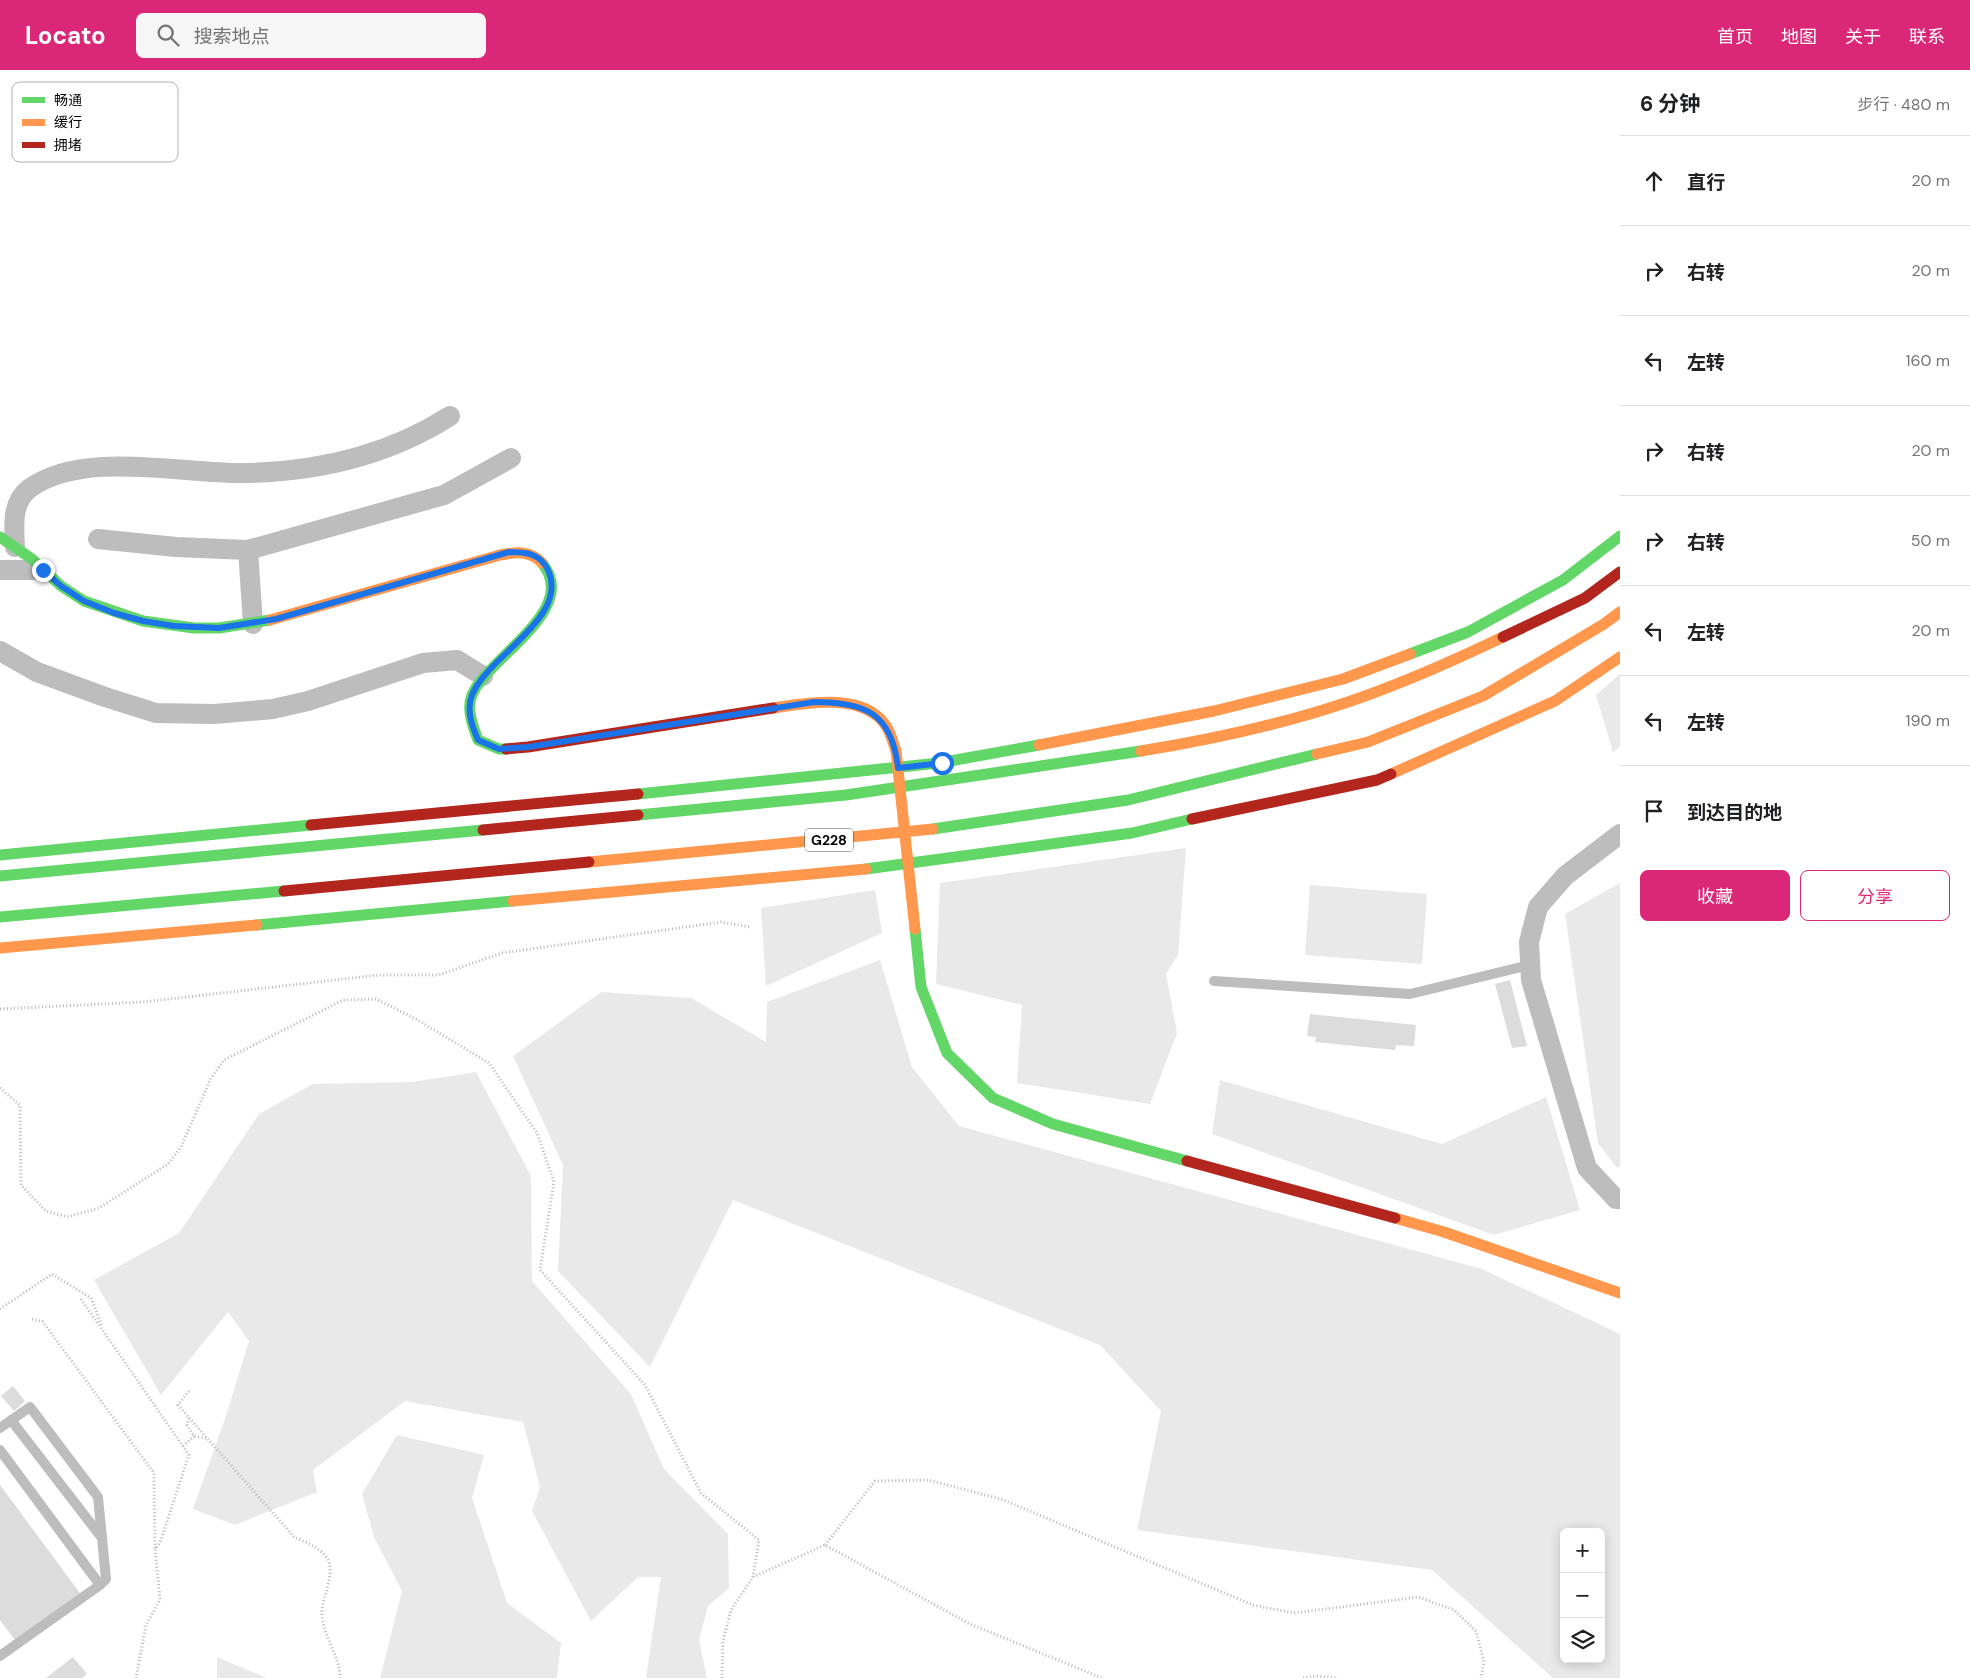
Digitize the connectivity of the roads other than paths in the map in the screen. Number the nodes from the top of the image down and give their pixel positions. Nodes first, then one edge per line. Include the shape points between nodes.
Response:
1 (450, 416) dead end
2 (511, 458) dead end
3 (1620, 536) edge
4 (98, 539) dead end
5 (7, 542) edge
6 (248, 550) junction
7 (0, 570) edge
8 (43, 570) junction
9 (1620, 572) edge
10 (1620, 612) edge
11 (253, 624) junction
12 (0, 651) edge
13 (1620, 657) edge
14 (483, 676) junction
15 (898, 768) junction
16 (900, 788) junction
17 (905, 832) junction
18 (1620, 834) edge
19 (0, 855) edge
20 (908, 864) junction
21 (0, 876) edge
22 (0, 917) edge
23 (0, 948) edge
24 (1530, 965) junction
25 (1214, 981) dead end
26 (1620, 1199) edge
27 (1620, 1293) edge
28 (11, 1420) junction
29 (0, 1428) edge
30 (0, 1450) edge
31 (102, 1538) junction
32 (100, 1585) junction
33 (0, 1656) edge

1 - 5 street via 420,435 340,463 250,473 121,467 74,469 39,483 22,496
2 - 6 street via 444,495
3 - 15 main road via 1563,580 1468,632 1342,679 1133,728
4 - 6 street
5 - 8 main road
6 - 11 street
7 - 8 street
8 - 11 main road via 84,601 143,621 194,628
9 - 16 main road via 1585,598 1462,658 1348,702 1208,740
10 - 17 main road, G228 via 1483,696 1368,742 1128,800
11 - 14 main road via 484,558 509,552 533,554 547,569 552,588 550,600 513,648
12 - 14 street via 37,672 156,713 214,714 273,709 308,701 422,663 457,660
13 - 20 main road via 1555,701 1377,780 1239,807 1132,833
14 - 15 main road via 471,696 470,720 478,740 499,749 565,742 814,702 841,702 868,711 886,725 896,751
15 - 16 main road
15 - 19 main road
16 - 17 main road
16 - 21 main road via 846,796
17 - 20 main road
17 - 22 main road, G228
18 - 24 street via 1565,876 1538,907 1529,942
20 - 23 main road
20 - 27 main road via 921,987 947,1053 993,1098 1053,1124 1444,1232
24 - 25 lane via 1410,994
24 - 26 street via 1531,980 1587,1168 1616,1199
28 - 29 lane
28 - 31 lane
28 - 31 lane via 30,1407 98,1497
30 - 32 lane
31 - 32 lane via 106,1579
32 - 33 lane

